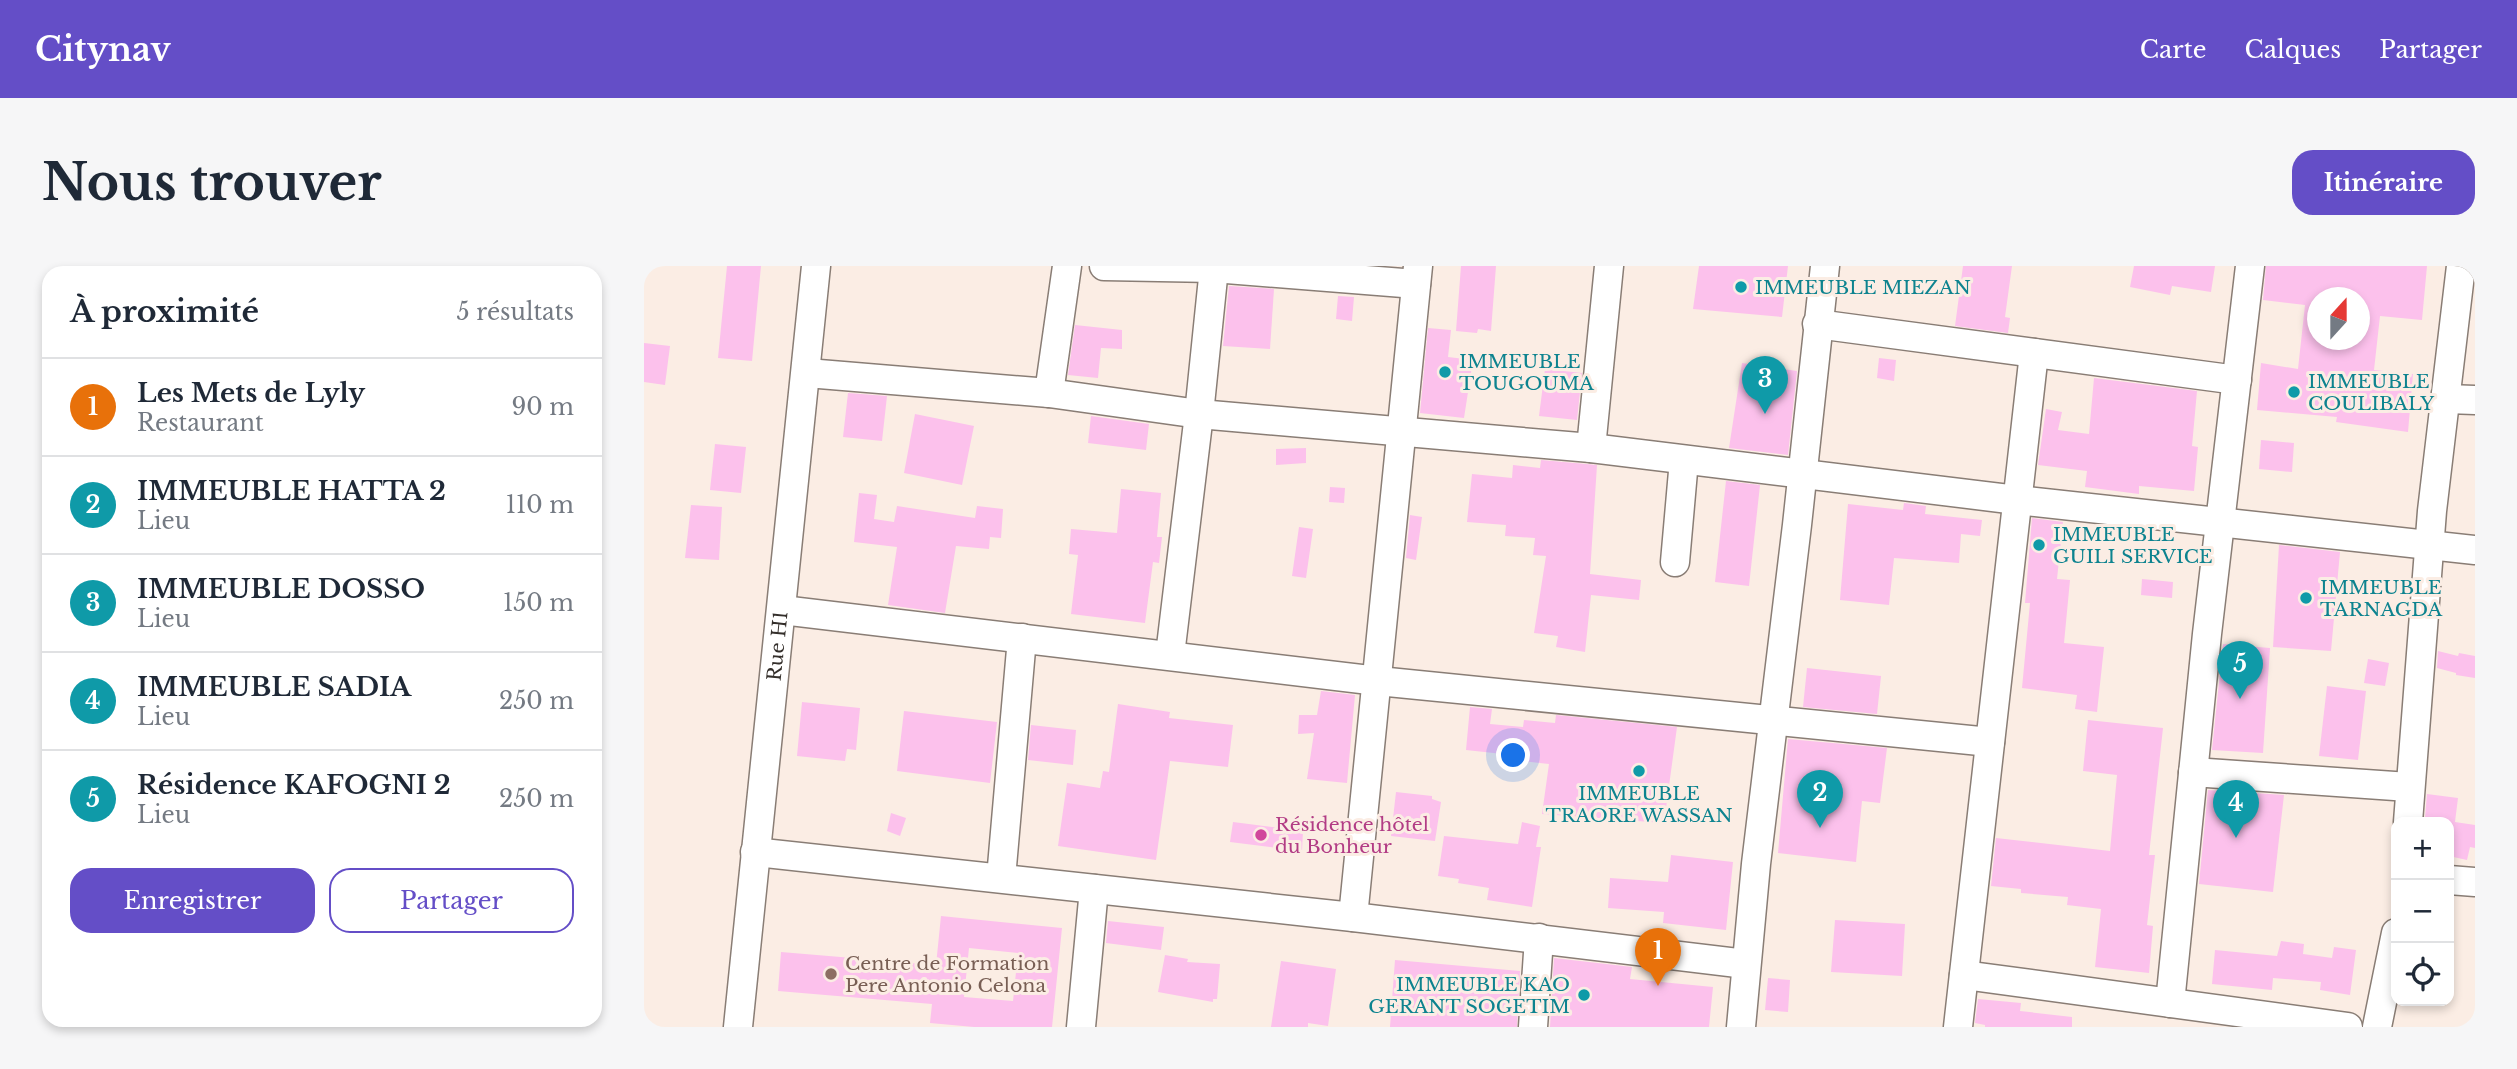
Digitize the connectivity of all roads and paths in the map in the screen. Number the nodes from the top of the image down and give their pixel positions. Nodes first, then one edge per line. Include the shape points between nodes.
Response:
1 (817, 266) edge
2 (1067, 266) edge
3 (1104, 266) edge
4 (1609, 266) edge
5 (1825, 266) edge
6 (2250, 266) edge
7 (2461, 266) edge
8 (1214, 268) junction
9 (1417, 275) edge
10 (1817, 324) junction
11 (2034, 353) junction
12 (807, 373) junction
13 (2237, 380) junction
14 (1049, 393) junction
15 (2446, 398) junction
16 (2475, 400) edge
17 (1199, 414) junction
18 (1402, 433) junction
19 (1591, 448) junction
20 (1684, 460) junction
21 (1801, 474) junction
22 (2017, 500) junction
23 (2220, 521) junction
24 (2430, 546) junction
25 (2475, 550) edge
26 (1675, 562) dead end
27 (782, 610) junction
28 (1023, 638) junction
29 (1170, 656) junction
30 (1378, 681) junction
31 (1773, 720) junction
32 (1990, 742) junction
33 (2193, 772) junction
34 (2409, 787) junction
35 (2408, 817) edge
36 (755, 852) junction
37 (1001, 878) junction
38 (2454, 880) edge
39 (2475, 882) edge
40 (1094, 888) junction
41 (1353, 917) junction
42 (1539, 938) junction
43 (2394, 943) edge
44 (1746, 964) junction
45 (1964, 975) junction
46 (2170, 1003) junction
47 (738, 1027) edge
48 (1081, 1027) edge
49 (1533, 1027) edge
50 (1741, 1027) edge
51 (1958, 1027) edge
52 (2348, 1027) edge
53 (2377, 1027) edge

1 - 12 street, Rue H1
2 - 14 street
3 - 8 street
4 - 19 street
5 - 10 street
6 - 13 street
7 - 15 street
8 - 9 street
8 - 17 street
9 - 18 street
10 - 11 street
10 - 21 street
11 - 13 street
11 - 22 street
12 - 14 street
12 - 27 street, Rue H1
13 - 23 street
14 - 17 street
15 - 16 street
15 - 24 street
17 - 18 street
17 - 29 street
18 - 19 street
18 - 30 street
19 - 20 street
20 - 21 street
20 - 26 street
21 - 22 street
21 - 31 street
22 - 23 street
22 - 32 street
23 - 24 street
23 - 33 street
24 - 25 street
24 - 34 street
27 - 28 street
27 - 36 street, Rue H1
28 - 29 street
28 - 37 street
29 - 30 street
30 - 31 street
30 - 41 street
31 - 32 street
31 - 44 street
32 - 45 street
33 - 34 street
33 - 46 street
34 - 35 street
36 - 37 street
36 - 47 street, Rue H1
37 - 40 street
38 - 39 street
40 - 41 street
40 - 48 street
41 - 42 street
42 - 44 street
42 - 49 street
43 - 53 street
44 - 50 street
45 - 46 street
45 - 51 street
46 - 52 street

